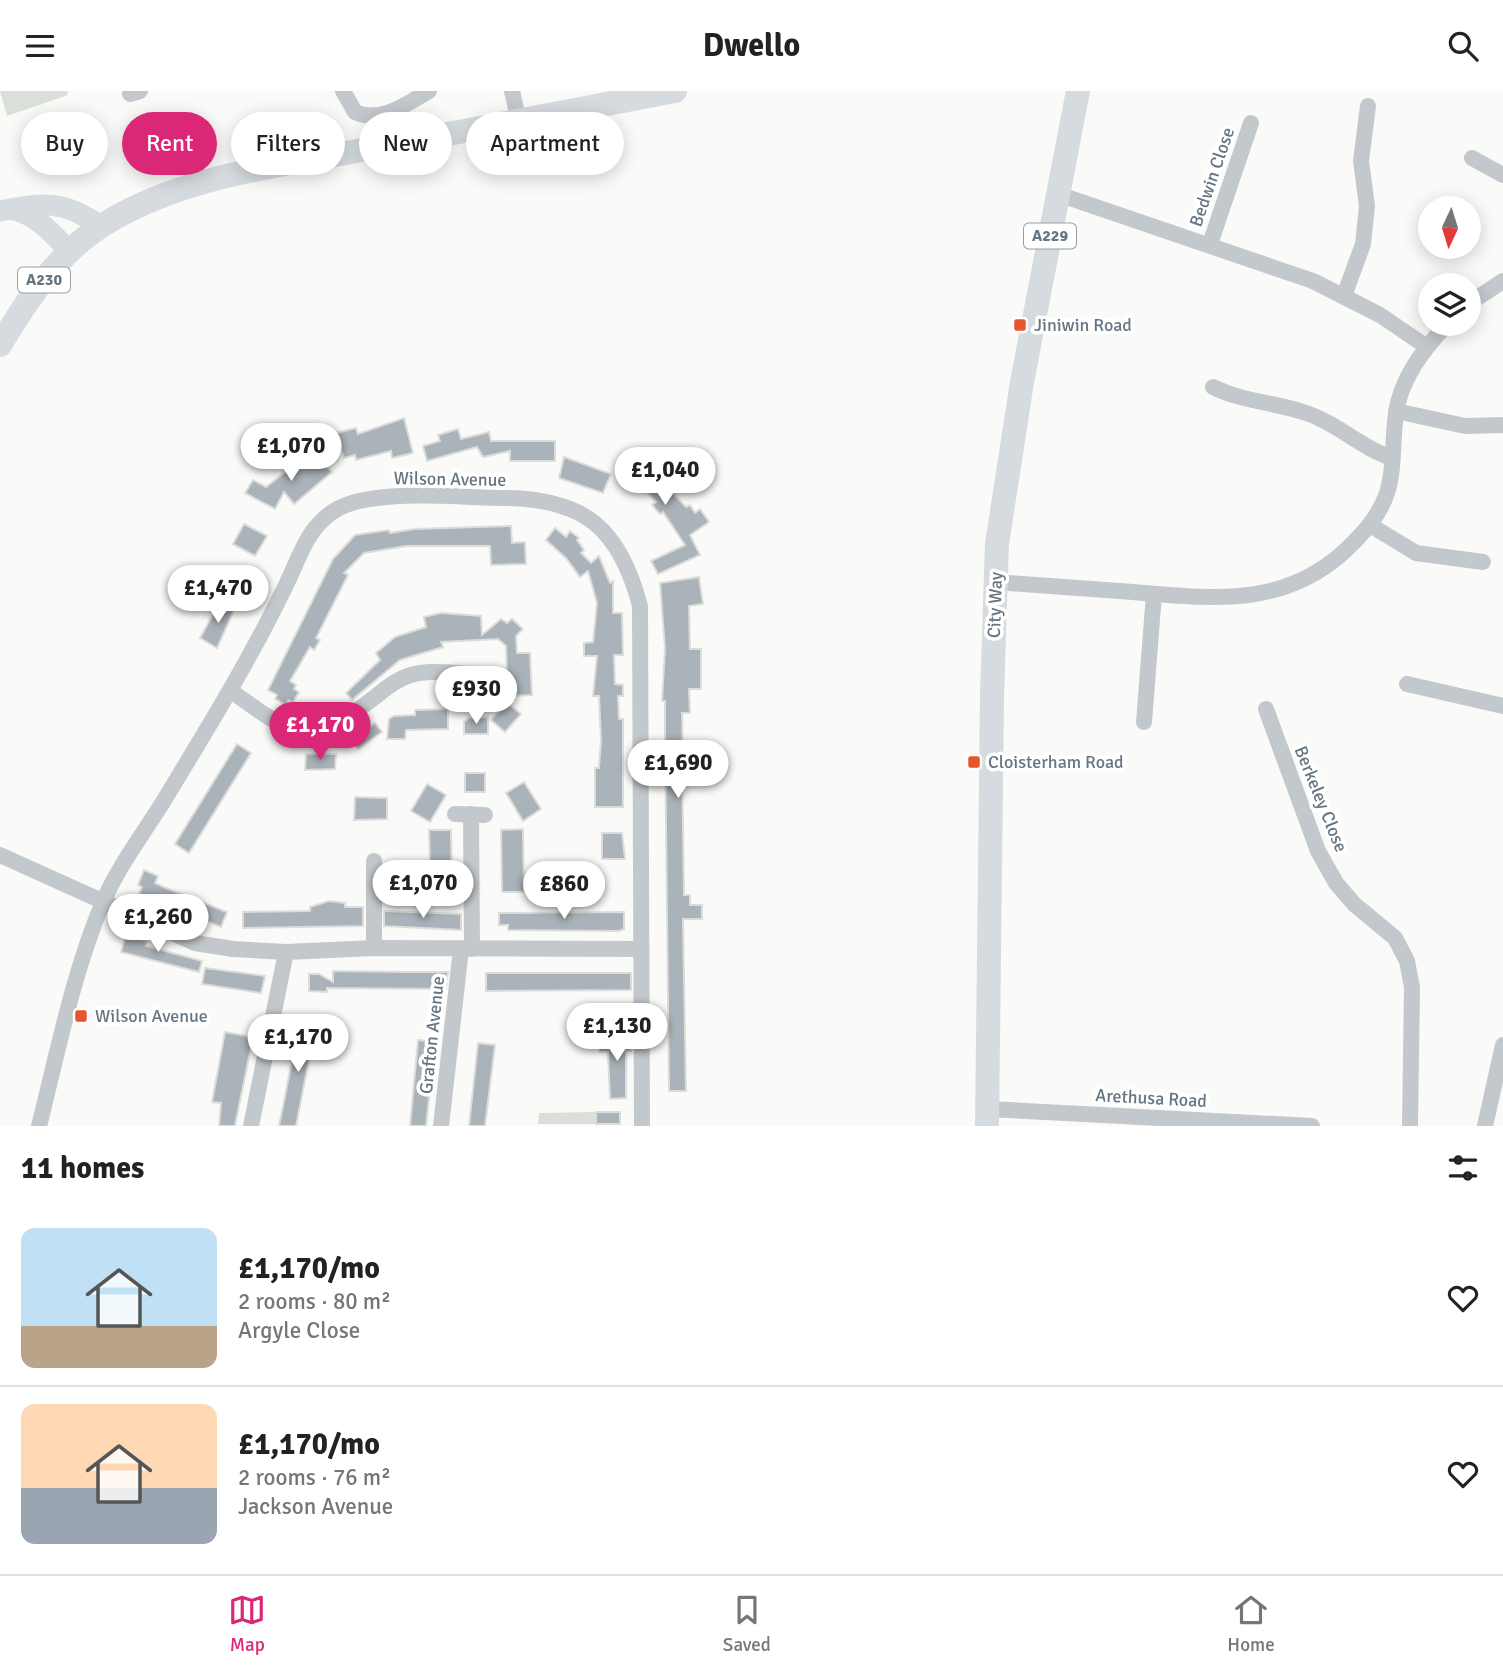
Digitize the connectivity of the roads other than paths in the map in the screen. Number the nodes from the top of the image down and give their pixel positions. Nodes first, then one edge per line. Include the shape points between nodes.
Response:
1 (343, 91) edge
2 (429, 91) edge
3 (512, 91) edge
4 (675, 91) edge
5 (1079, 91) edge
6 (1368, 106) dead end
7 (517, 112) edge
8 (569, 112) edge
9 (1251, 123) dead end
10 (466, 132) edge
11 (1472, 158) dead end
12 (1503, 175) edge
13 (1058, 194) junction
14 (4, 210) edge
15 (100, 226) junction
16 (1210, 244) junction
17 (70, 252) junction
18 (1503, 281) edge
19 (1481, 295) edge
20 (1344, 296) junction
21 (1437, 336) edge
22 (0, 345) edge
23 (1427, 347) junction
24 (1213, 387) dead end
25 (1396, 411) junction
26 (1503, 425) edge
27 (1392, 458) junction
28 (1370, 525) junction
29 (1483, 562) dead end
30 (995, 582) junction
31 (1154, 594) junction
32 (476, 673) dead end
33 (1407, 684) dead end
34 (230, 691) junction
35 (1503, 706) edge
36 (1266, 709) dead end
37 (1144, 722) dead end
38 (455, 814) dead end
39 (0, 855) edge
40 (374, 861) dead end
41 (103, 902) junction
42 (374, 948) junction
43 (466, 949) junction
44 (640, 949) junction
45 (286, 952) junction
46 (1503, 1045) edge
47 (987, 1117) edge
48 (39, 1126) edge
49 (251, 1126) edge
50 (441, 1126) edge
51 (642, 1126) edge
52 (1312, 1126) edge
53 (1410, 1126) edge
54 (1485, 1126) edge

1 - 2 street via 355,112 374,116
3 - 7 street
4 - 8 main road, A230
5 - 13 main road, City Way / A229
6 - 20 street via 1361,161 1367,206 1363,244
9 - 16 street, Bedwin Close
10 - 15 main road, A230 via 310,160 167,193
11 - 12 street
13 - 16 street
13 - 30 main road, City Way / A229 via 1011,445
14 - 15 street via 60,205 79,211
14 - 17 street via 39,221
15 - 17 main road, A230
16 - 20 street
17 - 22 main road, A230 via 43,281
18 - 19 street
20 - 23 street
21 - 23 street
23 - 25 street via 1404,384
24 - 27 street via 1235,398 1306,413
25 - 26 street via 1465,426
25 - 27 street
27 - 28 street via 1386,496
28 - 29 street via 1416,553
28 - 31 street via 1323,569 1280,589 1231,599
30 - 31 street
30 - 47 main road, City Way / A229
31 - 37 street
32 - 34 street via 412,674 346,719 306,733 285,729
33 - 35 street
34 - 41 street, Wilson Avenue
34 - 44 street, Wilson Avenue via 308,535 334,511 355,501 366,497 511,498 561,505 605,530 630,569 640,606
36 - 53 street, Berkeley Close via 1318,851 1336,883 1395,938 1407,961 1412,987
38 - 43 street, Grafton Avenue via 478,814
39 - 41 street
40 - 42 street
41 - 45 street via 195,943
41 - 48 street, Wilson Avenue
42 - 43 street
42 - 45 street
43 - 44 street
43 - 50 street, Grafton Avenue
44 - 51 street, Wilson Avenue
45 - 49 street
46 - 54 street
47 - 52 street, Arethusa Road

